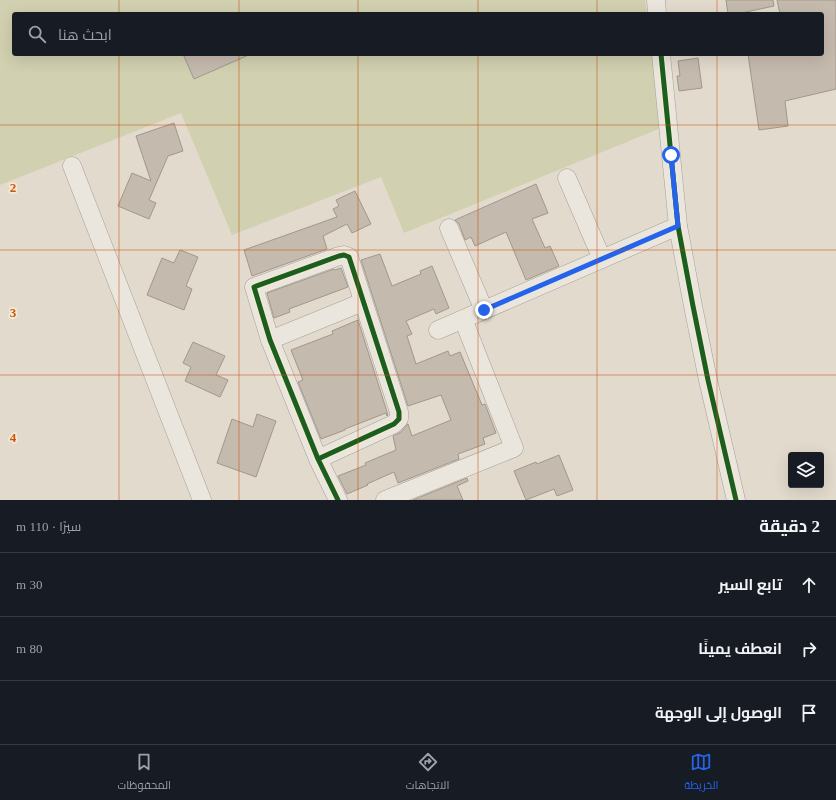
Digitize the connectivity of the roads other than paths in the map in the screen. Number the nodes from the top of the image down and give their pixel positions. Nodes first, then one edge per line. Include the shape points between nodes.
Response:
1 (656, 0) edge
2 (658, 12) edge
3 (661, 56) edge
4 (72, 166) dead end
5 (567, 178) dead end
6 (678, 226) junction
7 (449, 228) dead end
8 (602, 259) junction
9 (363, 302) junction
10 (484, 310) junction
11 (464, 319) junction
12 (438, 330) dead end
13 (270, 340) junction
14 (318, 459) junction
15 (202, 500) edge
16 (338, 500) edge
17 (385, 500) edge
18 (736, 500) edge

1 - 2 street
3 - 6 street
4 - 15 street
5 - 8 street
6 - 8 street
6 - 18 street via 708,380
7 - 10 street
8 - 10 street
9 - 13 street
9 - 13 street via 349,257 344,255 254,287
9 - 14 street via 399,412 399,419 394,424
10 - 11 street
11 - 12 street
11 - 17 street via 514,448
13 - 14 street
14 - 16 street

